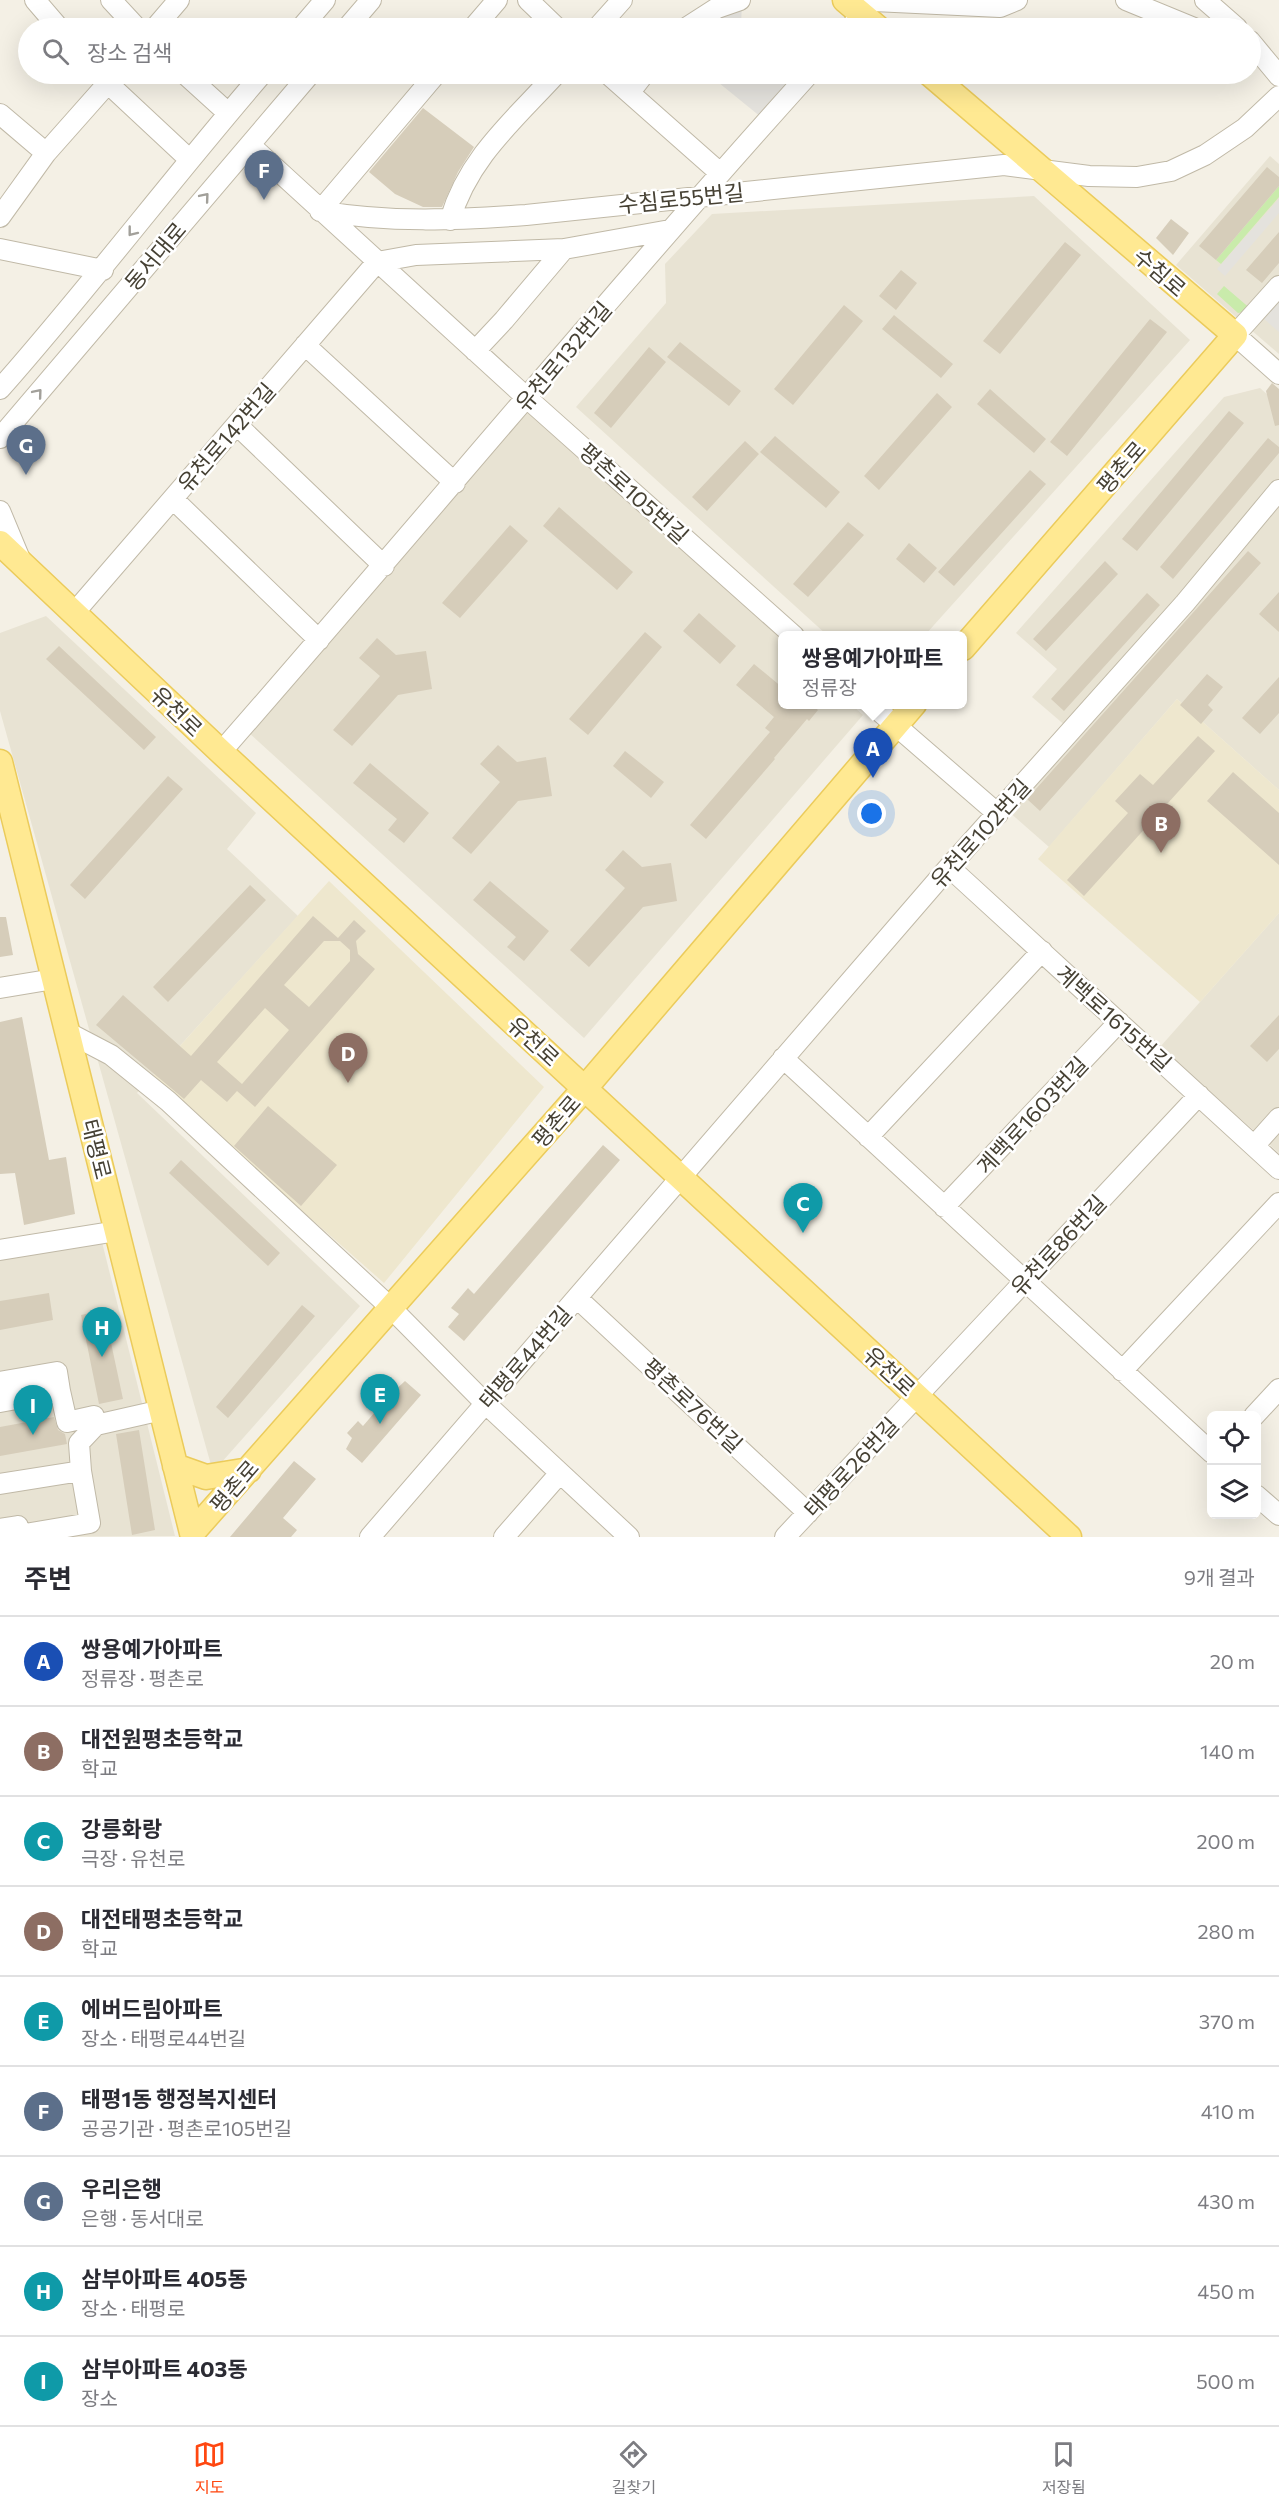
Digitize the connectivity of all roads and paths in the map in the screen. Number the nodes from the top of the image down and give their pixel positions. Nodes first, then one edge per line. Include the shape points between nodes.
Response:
1 (35, 0) edge
2 (111, 0) edge
3 (179, 0) edge
4 (325, 0) edge
5 (371, 0) edge
6 (497, 0) edge
7 (528, 0) edge
8 (622, 0) edge
9 (740, 0) edge
10 (1017, 0) edge
11 (1126, 0) edge
12 (1205, 0) edge
13 (864, 12) edge
14 (50, 18) edge
15 (128, 18) edge
16 (164, 18) edge
17 (310, 18) edge
18 (356, 18) edge
19 (482, 18) edge
20 (547, 18) edge
21 (606, 18) edge
22 (702, 18) edge
23 (1170, 18) edge
24 (1226, 18) edge
25 (1261, 54) edge
26 (1279, 76) edge
27 (101, 84) edge
28 (114, 84) edge
29 (196, 84) edge
30 (253, 84) edge
31 (302, 84) edge
32 (428, 84) edge
33 (547, 84) edge
34 (620, 84) edge
35 (637, 84) edge
36 (800, 84) edge
37 (942, 84) edge
38 (630, 92) junction
39 (1279, 96) edge
40 (228, 113) junction
41 (0, 114) edge
42 (250, 145) junction
43 (46, 153) junction
44 (189, 159) junction
45 (1041, 169) junction
46 (720, 173) junction
47 (699, 196) junction
48 (320, 211) junction
49 (0, 217) edge
50 (450, 220) junction
51 (670, 230) junction
52 (0, 249) edge
53 (564, 249) junction
54 (377, 262) junction
55 (103, 270) junction
56 (1279, 286) edge
57 (1235, 335) junction
58 (305, 345) junction
59 (475, 351) junction
60 (1279, 374) edge
61 (7, 378) edge
62 (0, 389) edge
63 (527, 398) junction
64 (237, 425) junction
65 (0, 438) edge
66 (455, 483) junction
67 (1279, 490) edge
68 (172, 499) junction
69 (0, 511) edge
70 (0, 543) edge
71 (21, 562) junction
72 (384, 566) junction
73 (74, 613) junction
74 (788, 631) edge
75 (319, 640) junction
76 (967, 643) edge
77 (876, 709) edge
78 (910, 709) edge
79 (895, 726) junction
80 (220, 752) junction
81 (0, 762) edge
82 (998, 814) junction
83 (949, 867) junction
84 (1042, 951) junction
85 (54, 979) junction
86 (0, 988) edge
87 (1119, 1022) junction
88 (68, 1032) junction
89 (783, 1058) junction
90 (585, 1088) junction
91 (1199, 1095) junction
92 (1279, 1118) edge
93 (868, 1137) junction
94 (1254, 1146) junction
95 (1279, 1169) edge
96 (680, 1177) junction
97 (1279, 1203) edge
98 (944, 1207) junction
99 (117, 1231) junction
100 (0, 1250) edge
101 (1024, 1281) junction
102 (577, 1298) junction
103 (391, 1308) junction
104 (1122, 1371) junction
105 (0, 1382) edge
106 (1279, 1389) edge
107 (60, 1391) junction
108 (917, 1396) junction
109 (0, 1402) edge
110 (485, 1403) junction
111 (162, 1410) junction
112 (1259, 1411) edge
113 (96, 1425) junction
114 (1207, 1448) edge
115 (176, 1466) junction
116 (249, 1470) junction
117 (81, 1471) junction
118 (560, 1473) junction
119 (0, 1484) edge
120 (1261, 1499) edge
121 (1279, 1515) edge
122 (799, 1528) edge
123 (0, 1529) edge
124 (193, 1535) edge
125 (370, 1537) edge
126 (504, 1537) edge
127 (629, 1537) edge
128 (1069, 1537) edge

1 - 14 street
2 - 15 street
3 - 16 street
4 - 17 street
5 - 18 street
6 - 19 street
7 - 20 street
8 - 21 street
9 - 22 street
10 - 13 street via 1000,7
11 - 23 street
12 - 24 street
25 - 26 street
27 - 43 street
28 - 44 street
29 - 40 street
30 - 40 street, 동서대로
31 - 42 street, 동서대로
32 - 48 street
33 - 50 street via 479,157 457,197
34 - 38 street
35 - 38 street
36 - 46 street, 유천로132번길
37 - 45 main road, 수침로
38 - 46 street
39 - 45 street via 1245,128 1205,155 1171,171 1137,177
40 - 44 street, 동서대로
41 - 43 street
42 - 48 street, 평촌로105번길
65 -> 42 street, 동서대로
43 - 49 street
44 -> 55 street, 동서대로
45 - 47 street, 수침로55번길 via 1004,165
45 - 57 main road, 수침로
46 - 47 street, 유천로132번길
47 - 50 street, 수침로55번길
47 - 51 street, 유천로132번길
48 - 50 street, 수침로55번길 via 358,218
48 - 54 street, 평촌로105번길
51 - 53 street
51 - 63 street, 유천로132번길
52 - 55 street, 동서대로
53 - 54 street via 416,255
53 - 59 street
54 - 58 street, 유천로142번길
54 - 59 street, 평촌로105번길
55 - 61 street, 동서대로
56 - 57 street, 평촌로
57 - 60 street, 수침로
57 - 76 main road, 평촌로
58 - 64 street, 유천로142번길
58 - 66 street
59 - 63 street, 평촌로105번길
61 - 62 street, 동서대로
63 - 66 street, 유천로132번길
63 - 74 street, 평촌로105번길
64 - 68 street, 유천로142번길
64 - 72 street
66 - 72 street, 유천로132번길
67 - 82 street, 유천로102번길 via 1185,603
68 - 73 street, 유천로142번길
68 - 75 street
69 - 71 street
70 - 71 main road, 유천로
71 - 73 main road, 유천로
72 - 75 street, 유천로132번길
73 - 80 main road, 유천로
75 - 80 street, 유천로132번길
77 - 79 street
78 - 79 main road, 평촌로
79 - 82 street
79 - 90 main road, 평촌로
80 - 90 main road, 유천로
81 - 85 main road, 태평로
82 - 83 street, 유천로102번길
83 - 84 street, 계백로1615번길
83 - 89 street, 유천로102번길
84 - 87 street, 계백로1615번길
84 - 93 street
85 - 86 street
85 - 88 main road, 태평로
87 - 91 street, 계백로1615번길
87 - 98 street, 계백로1603번길
88 - 99 main road, 태평로
88 - 103 street via 111,1055 168,1101
89 - 93 street
89 - 96 street, 유천로102번길
90 - 96 main road, 유천로
90 - 103 main road, 평촌로
91 - 94 street, 계백로1615번길
91 - 101 street, 유천로86번길
92 - 94 street
93 - 98 street
94 - 95 street, 계백로1615번길
96 - 102 street, 태평로44번길
96 - 108 main road, 유천로
97 - 104 street
98 - 101 street
99 - 100 street
99 - 111 main road, 태평로
101 - 104 street
101 - 108 street, 유천로86번길
102 - 110 street, 태평로44번길
102 - 122 street, 평촌로76번길
103 - 110 street
103 - 116 main road, 평촌로
104 - 114 street
105 - 107 street via 57,1372
106 - 112 street
107 - 109 street
107 - 113 street via 67,1422 94,1416
108 - 122 street, 태평로26번길
108 - 128 main road, 유천로
110 - 118 street
110 - 125 street, 태평로44번길
111 - 113 street
111 - 115 main road, 태평로
113 - 117 street via 79,1443
115 - 116 main road via 206,1477
115 - 124 main road, 태평로
116 - 124 main road, 평촌로
117 - 119 street
117 - 123 street via 90,1523 19,1535 18,1526
118 - 126 street
118 - 127 street
120 - 121 street

